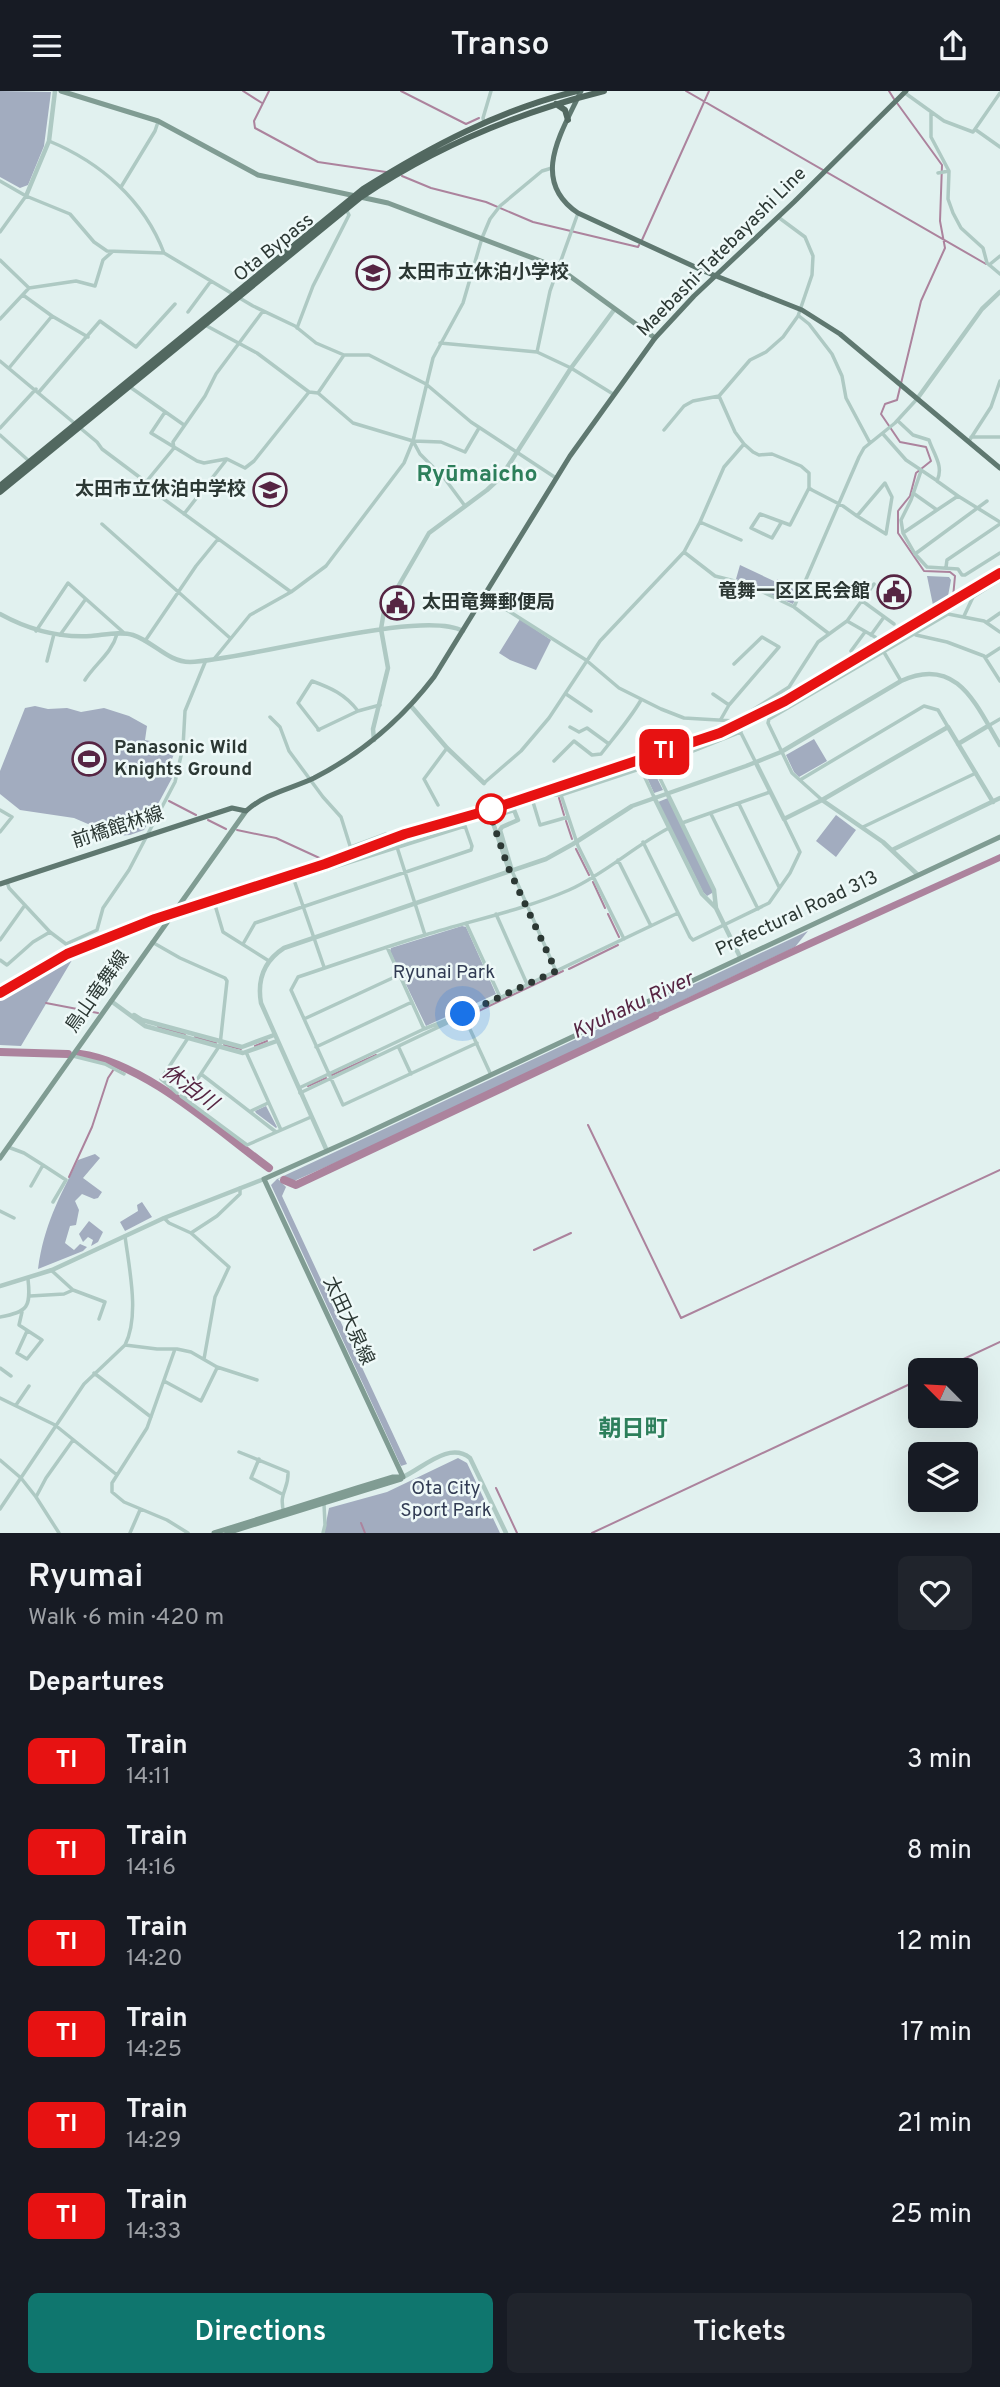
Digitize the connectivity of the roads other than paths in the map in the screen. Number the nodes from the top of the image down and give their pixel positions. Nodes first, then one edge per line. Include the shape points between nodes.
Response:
1 (55, 91) edge
2 (61, 91) edge
3 (491, 91) edge
4 (604, 91) edge
5 (905, 92) edge
6 (579, 93) edge
7 (1000, 93) edge
8 (556, 104) junction
9 (931, 112) junction
10 (568, 120) junction
11 (158, 121) junction
12 (484, 123) junction
13 (976, 129) junction
14 (49, 141) junction
15 (1000, 147) edge
16 (552, 168) junction
17 (0, 181) edge
18 (121, 187) junction
19 (26, 196) junction
20 (358, 196) junction
21 (346, 209) junction
22 (578, 213) junction
23 (777, 216) junction
24 (0, 232) edge
25 (482, 238) junction
26 (112, 252) junction
27 (164, 253) junction
28 (1000, 256) edge
29 (0, 260) edge
30 (989, 265) junction
31 (559, 269) junction
32 (1000, 274) edge
33 (716, 275) junction
34 (211, 281) junction
35 (29, 288) junction
36 (1000, 292) edge
37 (23, 295) junction
38 (236, 295) junction
39 (175, 304) dead end
40 (614, 310) junction
41 (263, 311) junction
42 (187, 313) dead end
43 (800, 313) junction
44 (52, 316) junction
45 (0, 319) edge
46 (205, 325) junction
47 (297, 327) junction
48 (88, 337) junction
49 (655, 338) junction
50 (440, 343) junction
51 (239, 344) junction
52 (537, 352) junction
53 (344, 355) junction
54 (0, 361) edge
55 (9, 368) junction
56 (571, 368) junction
57 (1000, 381) edge
58 (426, 384) junction
59 (130, 387) junction
60 (37, 391) junction
61 (309, 392) junction
62 (996, 392) junction
63 (318, 393) junction
64 (613, 394) junction
65 (719, 396) junction
66 (1000, 397) edge
67 (917, 400) junction
68 (165, 412) junction
69 (898, 421) junction
70 (184, 425) junction
71 (78, 426) junction
72 (0, 428) edge
73 (479, 428) junction
74 (664, 430) dead end
75 (883, 434) junction
76 (0, 435) edge
77 (1000, 437) edge
78 (970, 439) junction
79 (413, 441) junction
80 (870, 443) junction
81 (744, 444) junction
82 (174, 448) junction
83 (517, 452) junction
84 (227, 459) junction
85 (31, 462) junction
86 (1000, 468) edge
87 (921, 471) junction
88 (556, 478) junction
89 (937, 481) junction
90 (146, 482) junction
91 (0, 486) edge
92 (809, 488) junction
93 (0, 492) edge
94 (913, 493) junction
95 (958, 496) junction
96 (987, 501) dead end
97 (839, 503) junction
98 (465, 506) junction
99 (978, 509) junction
100 (937, 510) junction
101 (184, 514) junction
102 (857, 516) junction
103 (700, 522) junction
104 (102, 523) dead end
105 (781, 523) junction
106 (1000, 523) edge
107 (903, 533) junction
108 (218, 539) junction
109 (741, 540) dead end
110 (684, 552) junction
111 (1000, 553) edge
112 (915, 554) junction
113 (946, 567) junction
114 (1000, 580) edge
115 (874, 584) dead end
116 (291, 592) junction
117 (179, 593) junction
118 (485, 596) junction
119 (86, 599) junction
120 (862, 600) junction
121 (794, 607) junction
122 (1000, 613) edge
123 (0, 614) edge
124 (964, 616) junction
125 (884, 617) junction
126 (847, 621) junction
127 (987, 622) junction
128 (894, 624) dead end
129 (381, 629) junction
130 (36, 631) junction
131 (463, 632) junction
132 (865, 632) junction
133 (1000, 632) edge
134 (124, 633) junction
135 (828, 633) junction
136 (57, 634) junction
137 (117, 634) junction
138 (871, 635) junction
139 (916, 635) junction
140 (230, 638) junction
141 (145, 641) junction
142 (1000, 648) edge
143 (851, 651) dead end
144 (884, 652) junction
145 (986, 657) junction
146 (214, 659) junction
147 (206, 660) junction
148 (586, 660) junction
149 (47, 661) dead end
150 (734, 664) dead end
151 (85, 680) dead end
152 (901, 681) junction
153 (1000, 681) edge
154 (566, 694) junction
155 (713, 694) dead end
156 (641, 699) junction
157 (380, 705) junction
158 (729, 705) junction
159 (411, 706) junction
160 (358, 711) junction
161 (591, 711) dead end
162 (270, 717) dead end
163 (1000, 719) edge
164 (721, 720) junction
165 (735, 721) junction
166 (988, 726) junction
167 (570, 727) dead end
168 (948, 727) junction
169 (741, 732) junction
170 (374, 740) junction
171 (609, 744) junction
172 (958, 744) junction
173 (1000, 745) edge
174 (447, 748) junction
175 (781, 752) junction
176 (554, 761) dead end
177 (756, 763) junction
178 (653, 764) junction
179 (641, 769) junction
180 (976, 773) junction
181 (311, 779) junction
182 (800, 780) junction
183 (484, 783) joint
184 (770, 792) junction
185 (667, 793) junction
186 (561, 795) junction
187 (654, 797) junction
188 (1000, 798) edge
189 (822, 800) junction
190 (993, 802) junction
191 (739, 804) junction
192 (438, 805) dead end
193 (0, 810) edge
194 (246, 811) junction
195 (711, 814) junction
196 (568, 817) junction
197 (784, 819) junction
198 (682, 823) junction
199 (669, 828) junction
200 (861, 828) junction
201 (0, 832) edge
202 (386, 834) dead end
203 (147, 835) junction
204 (1000, 837) edge
205 (576, 842) junction
206 (643, 842) junction
207 (397, 847) junction
208 (892, 851) junction
209 (618, 860) junction
210 (512, 871) junction
211 (404, 872) junction
212 (918, 875) junction
213 (593, 878) junction
214 (294, 880) junction
215 (7, 882) junction
216 (0, 884) edge
217 (780, 888) junction
218 (415, 903) junction
219 (25, 905) junction
220 (303, 906) junction
221 (527, 906) junction
222 (716, 908) junction
223 (758, 909) junction
224 (678, 913) junction
225 (496, 914) junction
226 (466, 923) junction
227 (724, 925) junction
228 (650, 926) junction
229 (50, 932) junction
230 (425, 935) junction
231 (314, 936) junction
232 (624, 939) junction
233 (0, 940) edge
234 (152, 942) junction
235 (243, 944) junction
236 (387, 947) junction
237 (740, 957) junction
238 (0, 960) edge
239 (269, 961) junction
240 (324, 968) junction
241 (556, 971) junction
242 (399, 975) junction
243 (527, 984) junction
244 (500, 997) junction
245 (111, 1001) junction
246 (412, 1002) junction
247 (461, 1015) junction
248 (304, 1019) junction
249 (425, 1031) junction
250 (190, 1035) junction
251 (274, 1035) junction
252 (276, 1041) junction
253 (477, 1043) junction
254 (220, 1044) junction
255 (397, 1044) junction
256 (316, 1047) junction
257 (246, 1050) junction
258 (73, 1056) junction
259 (124, 1073) dead end
260 (201, 1074) junction
261 (411, 1074) junction
262 (491, 1075) junction
263 (329, 1077) junction
264 (299, 1090) junction
265 (181, 1096) junction
266 (268, 1103) junction
267 (251, 1111) junction
268 (311, 1117) junction
269 (279, 1131) junction
270 (8, 1147) junction
271 (327, 1151) junction
272 (0, 1158) edge
273 (43, 1165) junction
274 (264, 1179) junction
275 (32, 1186) dead end
276 (240, 1188) junction
277 (53, 1202) dead end
278 (0, 1211) edge
279 (14, 1218) dead end
280 (163, 1218) junction
281 (191, 1233) junction
282 (125, 1236) junction
283 (51, 1270) junction
284 (28, 1279) junction
285 (0, 1286) edge
286 (73, 1290) junction
287 (30, 1297) junction
288 (22, 1313) junction
289 (0, 1317) edge
290 (99, 1319) dead end
291 (27, 1331) junction
292 (125, 1345) junction
293 (175, 1349) junction
294 (204, 1359) junction
295 (217, 1367) junction
296 (0, 1368) edge
297 (94, 1373) junction
298 (11, 1376) dead end
299 (257, 1380) dead end
300 (164, 1381) junction
301 (29, 1386) dead end
302 (0, 1398) edge
303 (16, 1405) junction
304 (151, 1417) junction
305 (55, 1425) junction
306 (73, 1440) junction
307 (239, 1452) dead end
308 (259, 1459) junction
309 (0, 1460) edge
310 (117, 1475) junction
311 (403, 1477) junction
312 (20, 1478) junction
313 (282, 1494) junction
314 (36, 1497) junction
315 (323, 1501) junction
316 (0, 1509) edge
317 (140, 1510) junction
318 (284, 1513) junction
319 (59, 1533) edge
320 (130, 1533) edge
321 (188, 1533) edge
322 (214, 1533) edge
323 (228, 1533) edge
324 (323, 1533) edge
325 (506, 1533) edge

1 - 14 street
2 - 11 main road
3 - 12 street
4 - 6 highway, Ota Bypass
5 - 9 street
5 - 23 main road, Maebashi-Tatebayashi Line
6 - 8 highway, Ota Bypass
6 - 10 main road
6 - 12 highway, Ota Bypass
7 - 13 street
8 - 10 highway via 565,110
8 - 20 highway, Ota Bypass via 453,143
9 - 13 street via 969,132
9 - 30 street via 931,140 950,208 961,227 983,248
10 - 16 main road
11 - 18 street
11 - 20 main road via 258,175
12 - 20 highway, Ota Bypass via 394,168
13 - 15 street
14 - 18 street via 91,162
14 - 19 street
16 - 22 main road via 556,191
16 - 25 street via 500,206
17 - 19 street
18 - 27 street via 150,222
19 - 24 street
19 - 26 street via 70,214 94,242
20 - 21 highway, Ota Bypass
20 - 25 main road
20 - 38 highway, Ota Bypass
21 - 38 highway, Ota Bypass
21 - 47 street via 349,215
22 - 31 street
22 - 33 main road
23 - 33 main road, Maebashi-Tatebayashi Line
23 - 43 street via 805,237 813,256
25 - 31 main road
25 - 50 street via 463,303
26 - 27 street
26 - 35 street via 103,260 94,286 76,281
27 - 34 street
28 - 30 street
29 - 35 street
30 - 32 street
31 - 40 main road
31 - 52 street
33 - 43 main road
33 - 49 main road, Maebashi-Tatebayashi Line
34 - 38 street
34 - 42 street
35 - 37 street
36 - 67 street via 982,309
37 - 44 street
37 - 45 street
38 - 41 street
38 - 46 highway, Ota Bypass
38 - 71 highway, Ota Bypass
39 - 48 street via 136,347 100,321
40 - 49 main road
40 - 56 street
41 - 47 street
41 - 51 street
43 - 65 street via 783,337 750,360
43 - 67 main road via 828,324
43 - 80 street via 832,354 846,398
44 - 48 street
44 - 55 street
46 - 51 street
46 - 59 highway, Ota Bypass
47 - 53 street via 316,343
48 - 60 street
49 - 64 main road, Maebashi-Tatebayashi Line
50 - 52 street
50 - 58 street
51 - 61 street
51 - 70 street
52 - 56 street
53 - 58 street via 369,355
53 - 63 street
54 - 55 street
55 - 60 street
56 - 64 street
56 - 83 street
57 - 62 street
58 - 73 street
58 - 79 street
59 - 68 street
59 - 71 highway, Ota Bypass
60 - 71 street
60 - 72 street
61 - 63 street
61 - 84 street via 254,461 245,468
62 - 66 street
62 - 78 street
63 - 79 street via 353,423
64 - 88 main road, Maebashi-Tatebayashi Line
65 - 74 street via 684,406
65 - 81 street
67 - 69 street
67 - 78 main road
68 - 70 street
68 - 82 street via 150,433
69 - 75 street
69 - 89 street via 908,432 929,440 939,460
70 - 82 street
71 - 85 highway, Ota Bypass
71 - 90 street
71 - 93 highway, Ota Bypass
73 - 79 street via 464,452 441,442
73 - 83 street
75 - 80 street
75 - 87 street
76 - 85 street
77 - 78 street
78 - 86 main road
79 - 98 street
79 - 116 street via 404,463 326,566
80 - 97 street
81 - 92 street via 759,455 772,454 801,466 809,473
81 - 103 street via 723,467
82 - 84 street via 197,461
82 - 90 street
83 - 88 street
83 - 98 street via 494,484
84 - 101 street
85 - 91 highway, Ota Bypass
87 - 89 street
87 - 94 street
88 - 118 main road, Maebashi-Tatebayashi Line
89 - 95 street
90 - 101 street
92 - 97 street
92 - 105 street via 790,525
94 - 100 street
94 - 107 street via 901,520
95 - 99 street
95 - 100 street
96 - 99 street
97 - 102 street
97 - 121 street
98 - 129 street via 424,538 384,611
99 - 106 street
99 - 112 street
100 - 107 street
101 - 108 street
102 - 102 street via 882,485 885,483 892,497 886,534
103 - 109 street
103 - 110 street
104 - 117 street
105 - 105 street via 760,514 751,528 772,538
106 - 113 street via 947,560
107 - 112 street
108 - 116 street
108 - 117 street
110 - 121 street via 715,576
110 - 148 street
111 - 113 street via 965,575
112 - 113 street via 927,567
114 - 124 street via 973,597
115 - 120 street
116 - 140 street via 250,615
117 - 140 street
117 - 141 street
118 - 131 main road, Maebashi-Tatebayashi Line
118 - 148 street
119 - 130 street via 68,583
119 - 134 street
119 - 136 street
120 - 125 street
120 - 126 street
121 - 135 street
122 - 127 street
123 - 130 street
124 - 127 street
124 - 139 street via 948,614
125 - 128 street
125 - 138 street
126 - 132 street
126 - 135 street
127 - 133 street
129 - 131 street via 443,625
129 - 146 street
129 - 157 street via 389,666
130 - 136 street
131 - 159 main road, Maebashi-Tatebayashi Line
132 - 138 street
132 - 143 street
134 - 137 street
134 - 141 street
135 - 165 street via 789,687
136 - 137 street
136 - 149 street
137 - 151 street
138 - 144 street
139 - 144 street
139 - 145 street
140 - 146 street
141 - 147 street via 177,660
142 - 145 street
144 - 152 street
144 - 175 street via 769,719
145 - 153 street
146 - 147 street
147 - 203 street via 184,711 176,779
148 - 154 street
148 - 156 street via 619,688
150 - 158 street via 762,637 779,647
152 - 166 street via 928,673 953,679 967,691
152 - 175 street
154 - 161 street
154 - 183 street via 528,744
155 - 158 street
156 - 164 street via 684,718
156 - 171 street
157 - 160 street
157 - 170 street
158 - 164 street
159 - 170 main road, Maebashi-Tatebayashi Line
159 - 174 street
160 - 160 street via 318,730 298,703 312,681 335,689
162 - 181 street
163 - 166 street
164 - 165 street
165 - 169 street
166 - 172 street
166 - 173 street
167 - 171 street via 579,732 588,729
168 - 172 street
168 - 182 street via 937,710 924,706
168 - 189 street
169 - 177 street
169 - 178 street
170 - 181 main road, Maebashi-Tatebayashi Line
171 - 176 street via 601,754 592,755 574,741
172 - 180 street
174 - 183 street
174 - 192 street via 425,779
175 - 177 street
175 - 182 street
177 - 184 street
177 - 185 street
178 - 179 street
178 - 185 street
179 - 186 street
179 - 187 street
180 - 190 street
180 - 200 street
181 - 194 main road, Maebashi-Tatebayashi Line via 261,799
181 - 202 street via 341,817 351,848
182 - 189 street
184 - 191 street
184 - 197 street
185 - 187 street
185 - 198 street
186 - 196 street
186 - 196 street via 533,803 540,825
187 - 199 street
187 - 205 street
188 - 190 street
189 - 197 street
189 - 200 street
190 - 208 street
191 - 195 street
191 - 217 street
193 - 201 street via 12,817
194 - 203 main road, 前橋館林線 via 232,808
194 - 234 main road, 鳥山竜舞線
195 - 198 street
195 - 223 street
196 - 205 street
197 - 217 street via 800,852
198 - 222 street via 714,890
199 - 206 street
199 - 222 street via 702,894
200 - 208 street
203 - 215 main road, 前橋館林線
203 - 229 street via 130,870 103,908 96,931 68,944
204 - 212 main road, Prefectural Road 313
205 - 210 street
205 - 213 street
206 - 209 street
206 - 224 street
207 - 211 street
207 - 211 street via 463,825 472,846 469,851
207 - 214 street
208 - 212 street
209 - 213 street
209 - 228 street
210 - 210 street via 492,820 514,810 517,821 500,830
210 - 218 street
210 - 221 street
211 - 218 street
211 - 220 street
212 - 237 main road, Prefectural Road 313
213 - 221 street
213 - 232 street
214 - 220 street
214 - 235 street via 215,905 223,932
215 - 216 main road, 前橋館林線
215 - 219 street
217 - 223 street
218 - 230 street
218 - 231 street
219 - 229 street
219 - 233 street
220 - 231 street
220 - 235 street via 255,923
221 - 225 street
221 - 241 street
222 - 227 street
223 - 227 street
224 - 227 street via 693,940
224 - 228 street
225 - 226 street
225 - 243 street
226 - 230 street
226 - 244 street
227 - 237 street
228 - 232 street
229 - 238 street via 7,965
230 - 236 street
231 - 239 street via 284,948
231 - 240 street
232 - 241 street
234 - 245 main road, 鳥山竜舞線
234 - 254 street via 226,979
235 - 239 street
236 - 240 street
236 - 242 street
237 - 262 main road, Prefectural Road 313
239 - 251 street via 260,994
240 - 248 street via 298,977 292,990
241 - 243 street
242 - 246 street
242 - 248 street
243 - 244 street
244 - 247 street
245 - 250 street via 143,1025
245 - 258 main road, 鳥山竜舞線
246 - 249 street
246 - 256 street
247 - 249 street
247 - 253 street
248 - 256 street
249 - 255 street
250 - 254 street
250 - 265 street via 161,1079
251 - 252 street
251 - 257 street
252 - 257 street
252 - 264 street
253 - 261 street
253 - 262 street
254 - 257 street
254 - 260 street
255 - 261 street
255 - 263 street
256 - 263 street
257 - 266 street
258 - 259 street
258 - 270 main road, 鳥山竜舞線
260 - 265 street
260 - 267 street
261 - 263 street via 343,1105
262 - 271 main road, Prefectural Road 313
263 - 264 street
264 - 268 street
265 - 269 street via 247,1145
266 - 267 street
266 - 269 street
267 - 269 street
268 - 269 street
268 - 271 street
270 - 272 main road, 鳥山竜舞線
270 - 273 street
271 - 274 main road, Prefectural Road 313
273 - 275 street
273 - 277 street via 66,1180
274 - 276 street
274 - 311 main road, 太田大泉線
276 - 280 street
276 - 281 street via 240,1194 223,1211
278 - 279 street
280 - 281 street
280 - 282 street
281 - 294 street via 229,1269 217,1291
282 - 283 street
282 - 292 street via 133,1320
283 - 284 street
283 - 286 street
284 - 285 street
284 - 287 street
286 - 287 street
286 - 290 street via 105,1302
287 - 288 street
288 - 289 street
288 - 291 street via 19,1325
291 - 291 street via 41,1340 27,1359 17,1353
292 - 293 street
292 - 297 street
293 - 294 street
293 - 300 street
294 - 295 street
295 - 299 street
295 - 300 street via 201,1401
296 - 298 street
297 - 304 street
297 - 305 street
300 - 304 street
301 - 303 street
302 - 303 street
303 - 305 street
304 - 310 street
305 - 306 street
305 - 312 street
306 - 310 street
306 - 314 street
307 - 308 street
308 - 313 street via 288,1472
308 - 313 street via 251,1478
309 - 312 street
310 - 317 street via 111,1492
311 - 315 main road
311 - 325 street via 447,1453 461,1452 470,1458
312 - 314 street
312 - 316 street
313 - 318 street
314 - 319 street
315 - 318 main road
315 - 324 street
317 - 320 street
317 - 321 street
318 - 322 main road
318 - 323 main road

